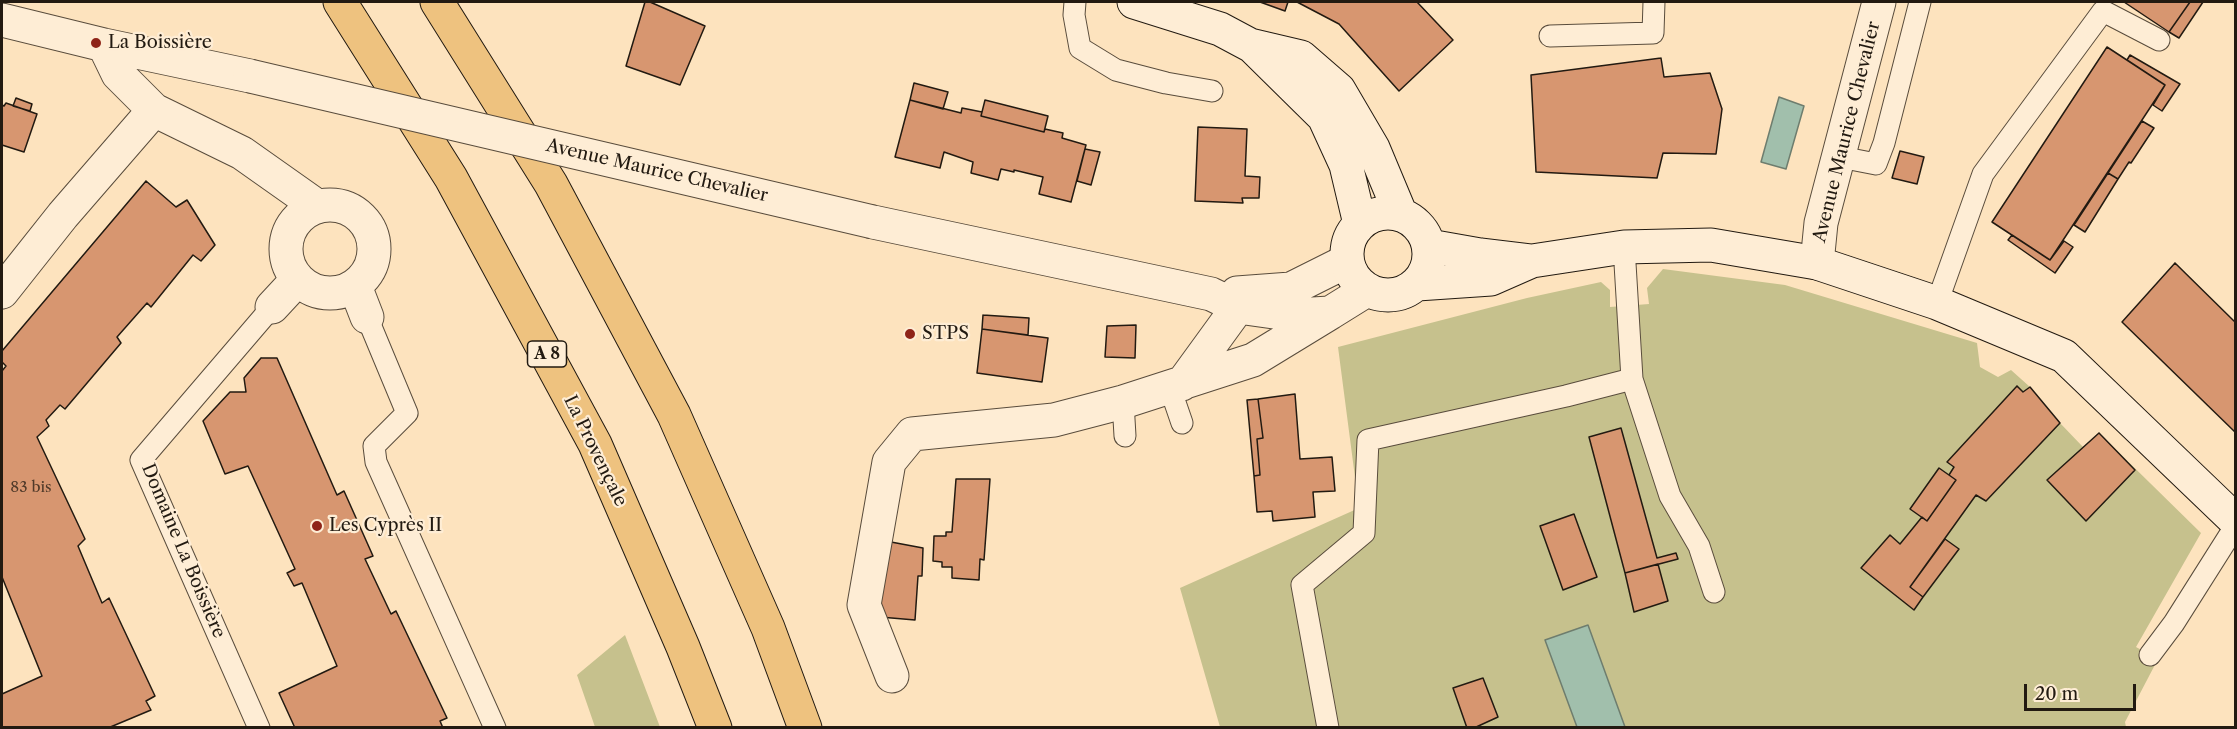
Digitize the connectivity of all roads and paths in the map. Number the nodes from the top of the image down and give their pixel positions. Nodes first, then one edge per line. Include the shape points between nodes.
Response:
1 (340, 2) edge
2 (437, 2) edge
3 (1075, 2) edge
4 (1134, 2) edge
5 (1654, 2) edge
6 (1879, 2) edge
7 (1920, 2) edge
8 (2, 20) edge
9 (1550, 36) dead end
10 (2159, 40) dead end
11 (104, 45) junction
12 (1250, 45) junction
13 (1212, 91) dead end
14 (154, 110) junction
15 (1840, 157) junction
16 (317, 206) junction
17 (1401, 215) junction
18 (1360, 224) junction
19 (1429, 246) junction
20 (1624, 247) junction
21 (1347, 261) junction
22 (1532, 261) junction
23 (1817, 263) junction
24 (298, 279) junction
25 (1417, 284) junction
26 (354, 286) junction
27 (1367, 290) junction
28 (2, 292) edge
29 (1224, 301) junction
30 (1937, 303) junction
31 (272, 307) joint
32 (1330, 313) junction
33 (367, 317) joint
34 (1632, 379) junction
35 (1176, 386) junction
36 (1123, 402) junction
37 (1182, 423) dead end
38 (1125, 436) dead end
39 (2235, 521) edge
40 (2235, 525) edge
41 (1714, 592) dead end
42 (2150, 655) dead end
43 (892, 676) dead end
44 (259, 728) edge
45 (495, 728) edge
46 (715, 728) edge
47 (805, 728) edge
48 (1328, 728) edge

1 - 46 highway, La Provençale / A 8 via 451,178 595,444
2 - 47 highway via 551,184 674,415 768,628
3 - 13 lane via 1080,48 1116,70
4 - 12 street via 1220,29
5 - 9 lane via 1653,33
6 - 15 street, Avenue Maurice Chevalier
7 - 15 lane via 1876,164
8 - 11 street, Avenue Maurice Chevalier
10 - 30 lane via 2103,11 1983,174
11 - 14 street via 118,74
11 - 29 street, Avenue Maurice Chevalier, bridge
12 - 17 street via 1301,57 1339,90 1373,148
12 - 18 street via 1324,117 1346,165
14 - 16 street via 242,153
14 - 28 street
15 - 23 street, Avenue Maurice Chevalier via 1821,223
16 - 24 street via 299,218 288,237 289,266
16 - 26 street via 345,207 367,224 374,251 365,277
17 - 18 street via 1380,214
17 - 19 street via 1424,232
18 - 21 street via 1347,247
19 - 22 street, Avenue Maurice Chevalier
19 - 25 street via 1430,259
20 - 22 street, Avenue Maurice Chevalier
20 - 23 street, Avenue Maurice Chevalier via 1711,245
20 - 34 lane
21 - 27 street via 1351,273
21 - 29 street, Avenue Maurice Chevalier via 1291,289
22 - 25 street, Avenue Maurice Chevalier via 1491,279
23 - 30 street, Avenue Maurice Chevalier
24 - 26 street via 307,287 331,294
24 - 31 street
25 - 27 street via 1394,296
26 - 33 street
27 - 32 street, Avenue Maurice Chevalier
29 - 32 street, Avenue Maurice Chevalier via 1295,315
29 - 35 street
30 - 39 street, Avenue Maurice Chevalier via 2064,356
31 - 44 lane, Domaine La Boissière via 141,460
32 - 35 street, Avenue Maurice Chevalier via 1253,360
33 - 45 lane via 406,413 374,447 376,462
34 - 41 lane via 1670,496 1699,546
34 - 48 lane via 1368,440 1364,533 1302,585
35 - 36 street, Avenue Maurice Chevalier
35 - 37 lane
36 - 38 lane
36 - 43 street, Avenue Maurice Chevalier via 1054,420 912,434 889,462 864,605
40 - 42 lane

